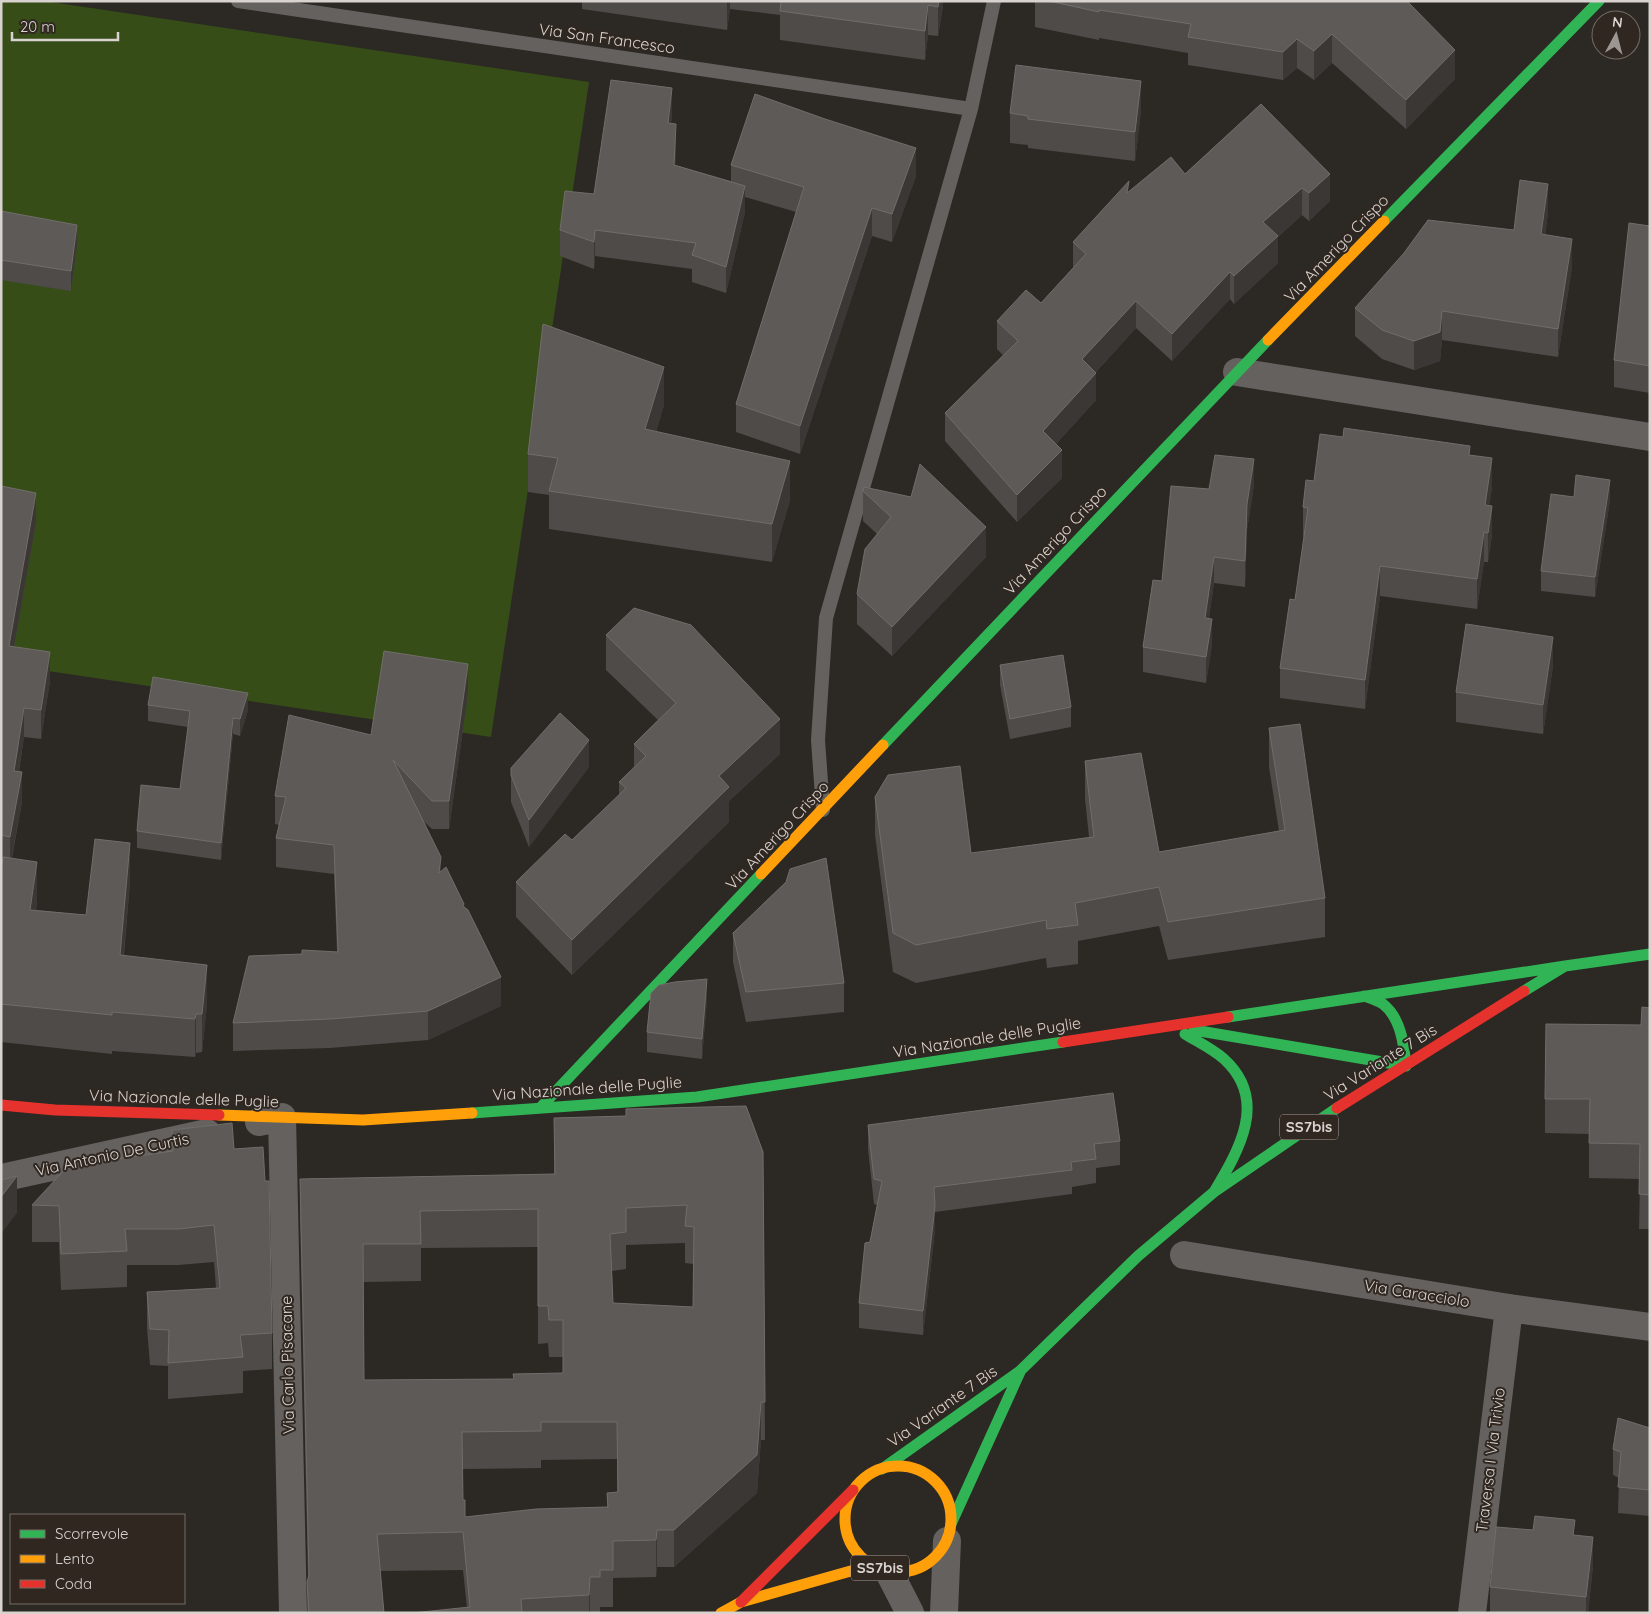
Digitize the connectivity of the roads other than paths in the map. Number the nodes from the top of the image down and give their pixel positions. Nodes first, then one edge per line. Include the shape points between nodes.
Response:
1 (238, 1) edge
2 (994, 1) edge
3 (1599, 1) edge
4 (303, 6) edge
5 (971, 109) junction
6 (1237, 372) junction
7 (1650, 436) edge
8 (823, 810) junction
9 (1650, 954) edge
10 (1565, 966) junction
11 (1364, 996) junction
12 (1170, 1026) junction
13 (1406, 1066) junction
14 (1, 1105) edge
15 (541, 1108) junction
16 (282, 1117) junction
17 (1, 1178) edge
18 (1214, 1192) junction
19 (1184, 1255) dead end
20 (1508, 1308) junction
21 (1650, 1328) edge
22 (1020, 1371) junction
23 (882, 1469) junction
24 (854, 1489) junction
25 (949, 1532) junction
26 (881, 1568) junction
27 (741, 1602) junction
28 (293, 1613) edge
29 (720, 1613) edge
30 (910, 1613) edge
31 (944, 1613) edge
32 (1472, 1613) edge

1 - 4 lane, Via San Francesco
2 - 5 lane
3 - 6 main road, Via Amerigo Crispo
4 - 5 lane, Via San Francesco
5 - 8 lane via 826,618 818,740
6 - 7 street
6 - 8 main road, Via Amerigo Crispo
8 - 15 main road, Via Amerigo Crispo
9 - 10 main road, Via Variante 7 Bis / SS7bis
10 - 11 main road, Via Nazionale delle Puglie
10 - 13 main road, Via Variante 7 Bis / SS7bis
11 - 12 main road, Via Nazionale delle Puglie
11 - 13 main road via 1382,1003 1398,1022
12 - 13 main road, Via Nazionale delle Puglie
12 - 15 main road, Via Nazionale delle Puglie via 697,1097
12 - 18 main road via 1229,1063 1246,1090 1248,1120 1241,1144
13 - 18 main road, Via Variante 7 Bis / SS7bis via 1332,1111
14 - 16 main road, Via Nazionale delle Puglie via 55,1110
15 - 16 main road, Via Nazionale delle Puglie via 364,1120
16 - 17 street, Via Antonio De Curtis
16 - 28 street, Via Carlo Pisacane
18 - 22 main road, Via Variante 7 Bis / SS7bis via 1138,1256
19 - 20 street, Via Caracciolo
20 - 21 street, Via Caracciolo
20 - 32 street, Traversa I Via Trivio
22 - 23 main road, Via Variante 7 Bis / SS7bis
22 - 25 main road, Via Variante 7 Bis / SS7bis
23 - 24 main road, SS7bis via 867,1476
23 - 25 main road, SS7bis via 899,1466 917,1469 931,1478 943,1490 950,1506
24 - 26 main road, SS7bis via 847,1504 845,1522 849,1539 858,1555
24 - 27 main road, SS7bis
25 - 26 main road, SS7bis via 938,1555 924,1566 907,1572
25 - 31 street
26 - 27 main road, SS7bis
26 - 30 street
27 - 29 main road, SS7bis

